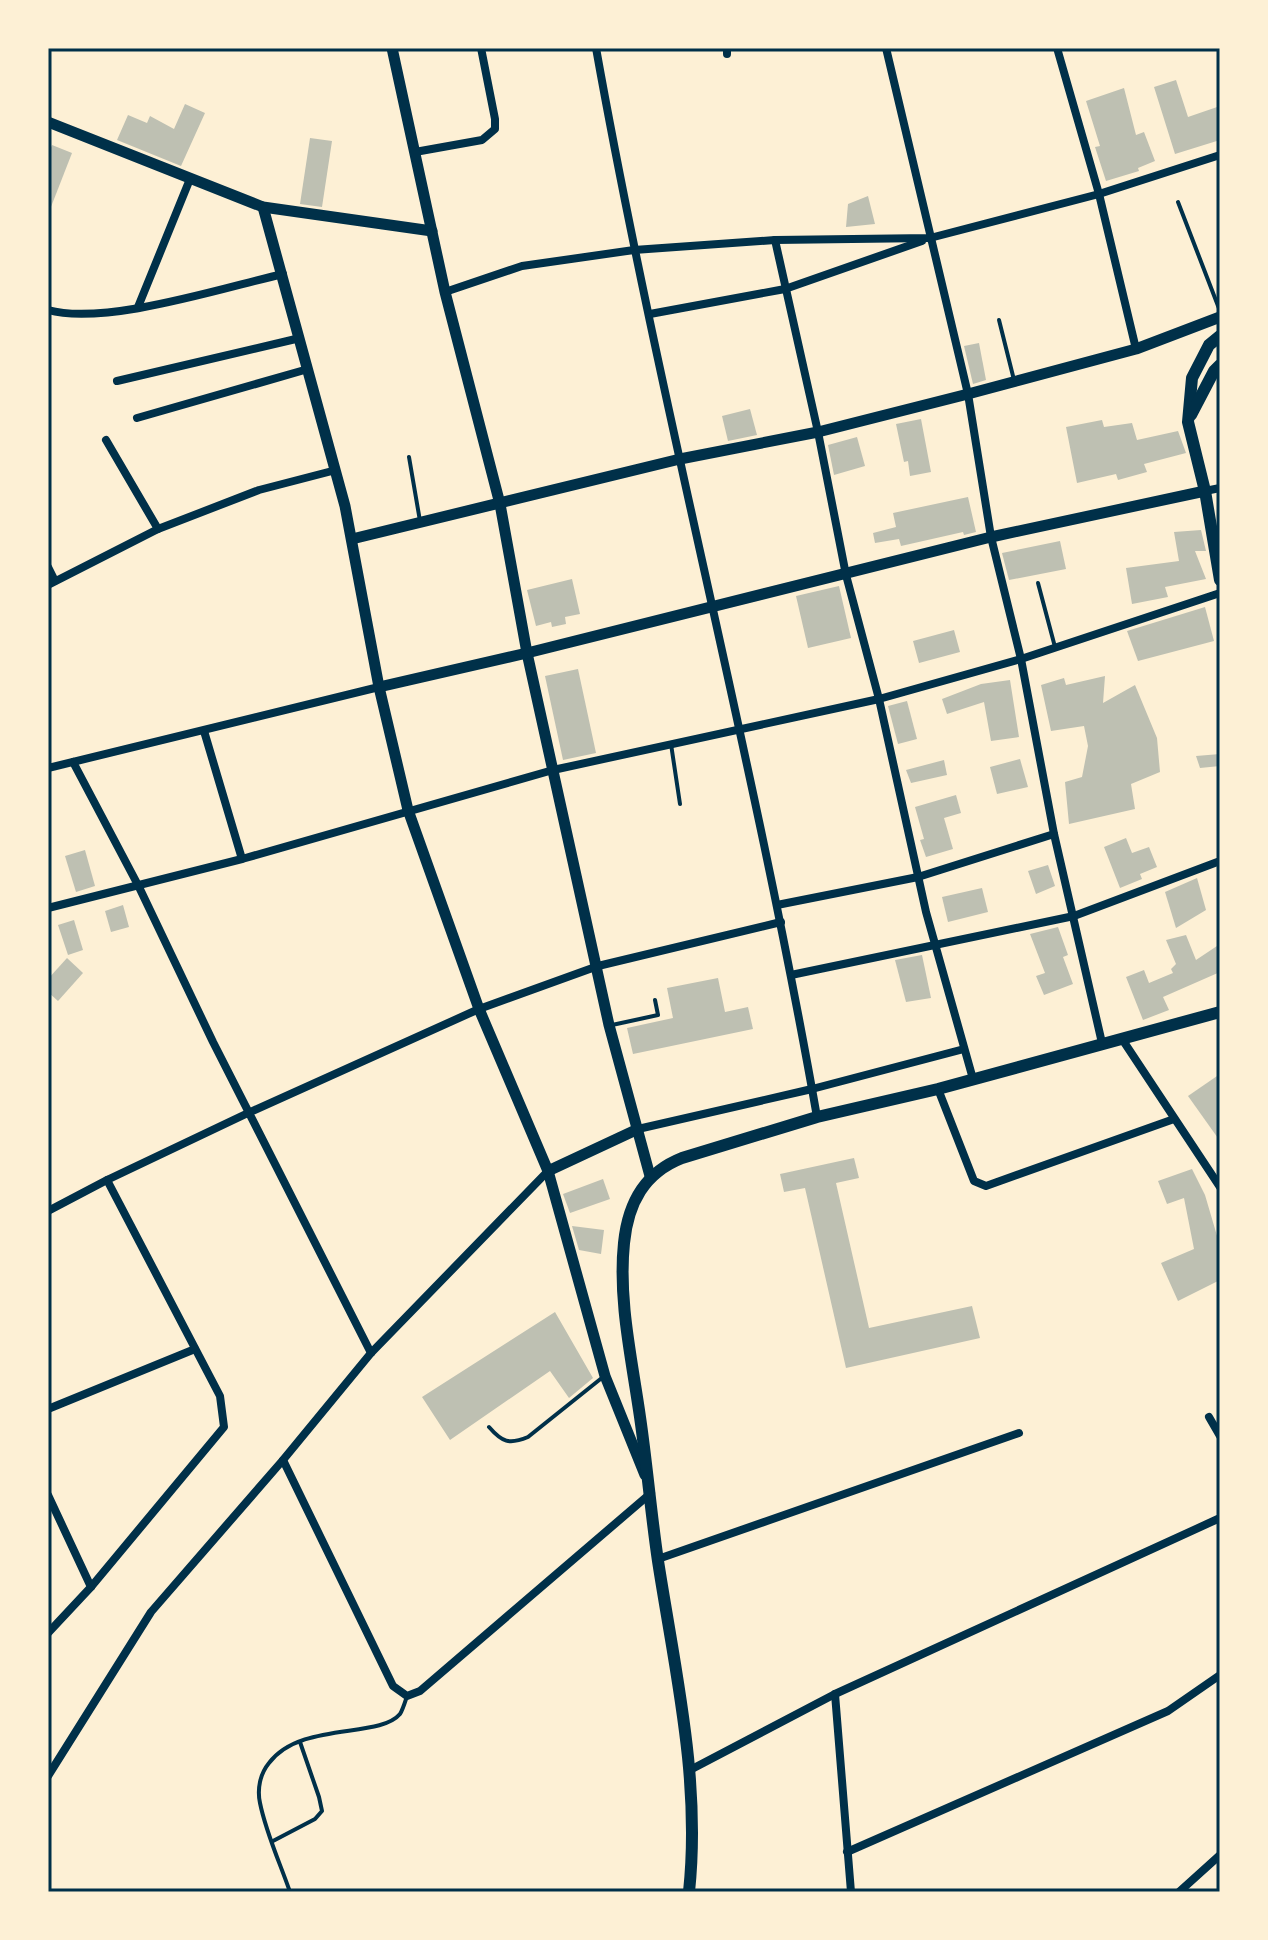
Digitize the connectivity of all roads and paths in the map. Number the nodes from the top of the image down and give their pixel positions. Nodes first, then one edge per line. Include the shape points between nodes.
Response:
1 (392, 48) edge
2 (481, 48) edge
3 (596, 48) edge
4 (886, 48) edge
5 (1057, 48) edge
6 (48, 122) edge
7 (415, 152) junction
8 (1220, 155) edge
9 (190, 179) junction
10 (1099, 194) junction
11 (1178, 202) dead end
12 (263, 207) junction
13 (432, 231) junction
14 (930, 238) junction
15 (775, 240) junction
16 (634, 250) junction
17 (283, 274) junction
18 (785, 289) junction
19 (445, 292) junction
20 (138, 307) junction
21 (48, 310) edge
22 (1220, 311) edge
23 (650, 314) junction
24 (1220, 317) edge
25 (999, 320) dead end
26 (1220, 336) edge
27 (300, 338) junction
28 (1136, 349) junction
29 (1220, 365) edge
30 (308, 369) junction
31 (117, 381) dead end
32 (1014, 382) junction
33 (968, 394) junction
34 (137, 418) dead end
35 (1188, 422) junction
36 (818, 432) junction
37 (106, 440) dead end
38 (409, 457) dead end
39 (680, 459) junction
40 (336, 470) junction
41 (1220, 488) edge
42 (1205, 491) junction
43 (500, 504) junction
44 (421, 523) junction
45 (158, 529) junction
46 (991, 537) junction
47 (352, 539) junction
48 (48, 567) edge
49 (846, 575) junction
50 (1220, 580) edge
51 (52, 583) edge
52 (1038, 583) dead end
53 (1220, 593) edge
54 (711, 608) junction
55 (1055, 648) junction
56 (527, 653) junction
57 (1021, 659) junction
58 (379, 687) junction
59 (879, 699) junction
60 (739, 730) junction
61 (204, 731) junction
62 (671, 744) junction
63 (73, 762) junction
64 (48, 768) edge
65 (553, 770) junction
66 (680, 804) dead end
67 (408, 810) junction
68 (1054, 834) junction
69 (242, 859) junction
70 (1220, 861) edge
71 (918, 877) junction
72 (139, 887) junction
73 (777, 905) junction
74 (48, 908) edge
75 (1074, 916) junction
76 (781, 922) junction
77 (935, 944) junction
78 (598, 966) junction
79 (791, 975) junction
80 (655, 1000) dead end
81 (479, 1009) junction
82 (1220, 1012) edge
83 (609, 1025) junction
84 (1122, 1039) junction
85 (1102, 1043) junction
86 (964, 1049) junction
87 (973, 1079) junction
88 (812, 1089) junction
89 (938, 1089) junction
90 (248, 1113) junction
91 (817, 1117) junction
92 (1174, 1119) junction
93 (638, 1129) junction
94 (548, 1171) junction
95 (650, 1176) junction
96 (107, 1180) junction
97 (1220, 1187) edge
98 (48, 1211) edge
99 (195, 1349) junction
100 (371, 1353) junction
101 (605, 1376) junction
102 (48, 1409) edge
103 (1209, 1417) dead end
104 (489, 1427) dead end
105 (1019, 1433) dead end
106 (1220, 1436) edge
107 (283, 1460) junction
108 (651, 1492) junction
109 (48, 1495) edge
110 (51, 1509) edge
111 (1220, 1518) edge
112 (658, 1559) junction
113 (91, 1587) junction
114 (48, 1633) edge
115 (1220, 1675) edge
116 (835, 1694) junction
117 (407, 1696) junction
118 (300, 1742) junction
119 (690, 1770) junction
120 (48, 1776) edge
121 (273, 1841) junction
122 (847, 1852) junction
123 (1220, 1855) edge
124 (290, 1892) edge
125 (689, 1892) edge
126 (851, 1892) edge
127 (1179, 1892) edge

1 - 7 street
2 - 7 street via 495,129 482,140
3 - 16 street
4 - 14 street
5 - 10 street
6 - 9 street
7 - 13 street
8 - 10 street
9 - 12 street
9 - 20 street
10 - 14 street
10 - 28 street
11 - 22 lane
12 - 13 street
12 - 17 street
13 - 19 street
14 - 15 street
14 - 18 street
14 - 33 street
15 - 16 street
15 - 18 street
16 - 19 street via 522,266
16 - 23 street
17 - 20 street
17 - 27 street
18 - 23 street
18 - 36 street
19 - 43 street
20 - 21 street via 91,314
23 - 39 street
24 - 28 street
25 - 32 lane
26 - 35 main road via 1209,345 1192,378
27 - 30 street
27 - 31 street
28 - 32 street
29 - 35 main road
30 - 34 street
30 - 40 street
32 - 33 street
33 - 36 street
33 - 46 street
35 - 42 main road
36 - 39 street
36 - 49 street
37 - 45 street
38 - 44 lane
39 - 43 street
39 - 54 street
40 - 45 street via 259,490
40 - 47 street
41 - 42 street
42 - 46 street
42 - 50 main road
43 - 44 street
43 - 56 street
44 - 47 street
45 - 51 street
46 - 49 street
46 - 57 street
47 - 58 street
48 - 51 street
49 - 54 street
49 - 59 street
52 - 55 lane
53 - 55 street
54 - 56 street
54 - 60 street
55 - 57 street
56 - 58 street
56 - 65 street
57 - 59 street
57 - 68 street
58 - 61 street
58 - 67 street
59 - 60 street
59 - 71 street
60 - 62 street
60 - 73 street
61 - 63 street
61 - 69 street
62 - 65 street
62 - 66 lane
63 - 64 street
63 - 72 street
65 - 67 street
65 - 78 street
67 - 69 street
67 - 81 street
68 - 71 street
68 - 75 street
69 - 72 street
70 - 75 street
71 - 73 street
71 - 77 street
72 - 74 street
72 - 90 street
73 - 76 street
75 - 77 street
75 - 85 street
76 - 78 street
76 - 79 street
77 - 79 street
77 - 86 street
78 - 81 street
78 - 83 street
79 - 88 street
80 - 83 lane via 658,1015
81 - 90 street
81 - 94 street
82 - 84 main road
83 - 93 street
84 - 85 main road
84 - 92 street
85 - 87 main road
86 - 87 street
86 - 88 street
87 - 89 main road
88 - 91 street
88 - 93 street
89 - 91 main road
89 - 92 street via 974,1181 986,1186
90 - 96 street
90 - 100 street
91 - 95 main road via 682,1158
92 - 97 street
93 - 94 street
93 - 95 street
94 - 100 street
94 - 101 street
95 - 108 main road via 632,1206 624,1241 623,1299
96 - 98 street
96 - 99 street
99 - 102 street
99 - 113 street via 220,1396 224,1427
100 - 107 street
101 - 104 lane via 528,1437 502,1441
101 - 108 street
103 - 106 street
105 - 112 street
107 - 117 street via 393,1686
107 - 120 street via 151,1612
108 - 112 main road
108 - 117 street via 420,1691
109 - 110 street
110 - 113 street
111 - 116 street
112 - 119 main road
113 - 114 street
115 - 122 street via 1168,1711
116 - 119 street
116 - 122 street
117 - 118 lane via 401,1713 382,1724
118 - 121 lane via 285,1748 261,1775 259,1801
118 - 121 lane via 322,1811
119 - 125 main road via 694,1851
121 - 124 lane
122 - 126 street
123 - 127 street

